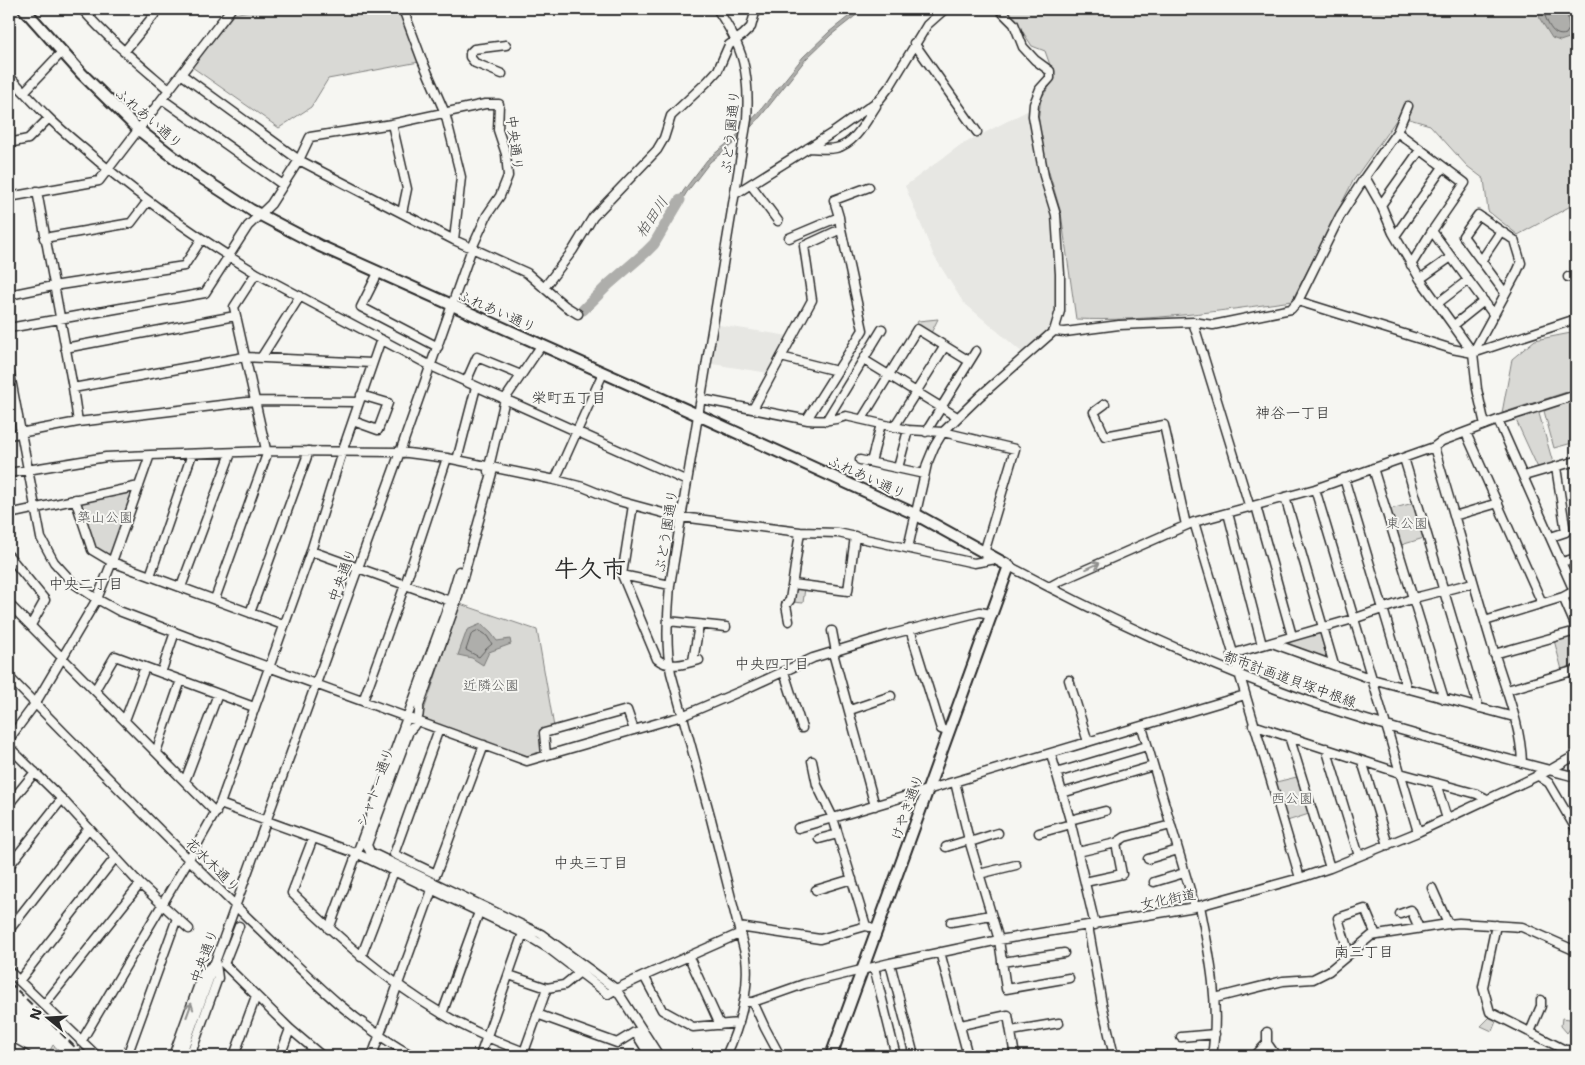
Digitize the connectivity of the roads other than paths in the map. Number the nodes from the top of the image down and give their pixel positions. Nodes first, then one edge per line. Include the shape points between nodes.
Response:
1 (24, 9) edge
2 (82, 9) edge
3 (231, 9) edge
4 (403, 9) edge
5 (717, 9) edge
6 (756, 9) edge
7 (945, 9) edge
8 (999, 9) edge
9 (155, 10) edge
10 (736, 39) junction
11 (914, 43) junction
12 (506, 46) dead end
13 (62, 52) junction
14 (124, 52) junction
15 (181, 74) junction
16 (502, 74) dead end
17 (9, 76) edge
18 (169, 90) junction
19 (24, 92) junction
20 (162, 100) junction
21 (879, 100) junction
22 (1408, 106) dead end
23 (445, 114) junction
24 (49, 118) junction
25 (392, 124) junction
26 (139, 130) junction
27 (977, 132) dead end
28 (1397, 132) junction
29 (9, 143) edge
30 (808, 148) junction
31 (1420, 150) junction
32 (300, 160) junction
33 (1443, 167) junction
34 (108, 170) junction
35 (1365, 177) junction
36 (283, 185) junction
37 (751, 185) junction
38 (869, 187) dead end
39 (37, 191) junction
40 (735, 194) junction
41 (9, 197) edge
42 (147, 202) junction
43 (1381, 206) junction
44 (402, 213) junction
45 (260, 215) junction
46 (839, 217) junction
47 (778, 221) dead end
48 (841, 231) junction
49 (1432, 231) junction
50 (1502, 231) junction
51 (1395, 236) junction
52 (44, 238) junction
53 (789, 238) dead end
54 (201, 240) junction
55 (454, 240) junction
56 (472, 248) junction
57 (229, 256) junction
58 (1451, 257) junction
59 (1481, 261) junction
60 (1411, 265) junction
61 (256, 273) junction
62 (378, 273) junction
63 (1420, 279) junction
64 (1468, 280) junction
65 (53, 286) junction
66 (544, 288) junction
67 (1505, 293) junction
68 (9, 295) edge
69 (300, 296) junction
70 (1298, 301) junction
71 (1484, 301) junction
72 (1438, 303) junction
73 (452, 306) junction
74 (578, 314) dead end
75 (1494, 315) junction
76 (235, 316) junction
77 (60, 319) junction
78 (1576, 319) edge
79 (1193, 322) junction
80 (1454, 326) junction
81 (9, 328) edge
82 (882, 330) dead end
83 (1054, 331) junction
84 (381, 340) junction
85 (541, 346) junction
86 (945, 346) junction
87 (65, 348) junction
88 (438, 348) junction
89 (976, 352) dead end
90 (1473, 353) junction
91 (244, 357) junction
92 (781, 357) junction
93 (261, 358) junction
94 (864, 360) junction
95 (970, 361) junction
96 (372, 363) junction
97 (431, 366) junction
98 (9, 369) edge
99 (838, 371) junction
100 (603, 373) junction
101 (889, 374) junction
102 (521, 375) junction
103 (466, 382) junction
104 (476, 387) junction
105 (73, 388) junction
106 (917, 391) junction
107 (1576, 395) edge
108 (360, 398) junction
109 (701, 399) junction
110 (505, 400) junction
111 (255, 401) junction
112 (1105, 404) dead end
113 (942, 407) junction
114 (753, 409) junction
115 (698, 415) junction
116 (957, 417) junction
117 (862, 419) junction
118 (807, 420) junction
119 (1498, 420) junction
120 (353, 421) junction
121 (826, 421) junction
122 (78, 422) junction
123 (881, 424) junction
124 (1485, 425) junction
125 (894, 427) junction
126 (908, 430) junction
127 (577, 432) junction
128 (926, 432) junction
129 (943, 432) junction
130 (22, 433) junction
131 (1466, 433) junction
132 (9, 436) edge
133 (1434, 447) junction
134 (267, 452) junction
135 (309, 452) junction
136 (342, 452) junction
137 (400, 452) junction
138 (231, 453) junction
139 (192, 454) junction
140 (150, 455) junction
141 (447, 458) junction
142 (1404, 458) junction
143 (456, 460) junction
144 (860, 460) dead end
145 (1576, 461) edge
146 (871, 462) junction
147 (1556, 467) junction
148 (898, 468) junction
149 (1373, 468) junction
150 (28, 469) junction
151 (491, 470) junction
152 (9, 473) edge
153 (924, 474) junction
154 (1524, 476) junction
155 (1344, 478) junction
156 (555, 480) junction
157 (687, 481) junction
158 (139, 486) junction
159 (1315, 488) junction
160 (1285, 497) junction
161 (75, 499) junction
162 (1498, 503) junction
163 (633, 506) junction
164 (1253, 507) junction
165 (34, 508) junction
166 (1228, 513) junction
167 (9, 514) edge
168 (915, 514) junction
169 (1454, 516) junction
170 (681, 517) junction
171 (1194, 522) junction
172 (1186, 525) junction
173 (800, 532) junction
174 (854, 536) junction
175 (1551, 537) junction
176 (908, 548) junction
177 (311, 551) junction
178 (984, 552) junction
179 (9, 556) edge
180 (1576, 558) edge
181 (996, 559) junction
182 (112, 562) junction
183 (1562, 562) junction
184 (1009, 566) junction
185 (358, 568) junction
186 (622, 575) junction
187 (150, 576) junction
188 (1474, 583) junction
189 (792, 584) junction
190 (405, 585) junction
191 (670, 585) junction
192 (181, 587) junction
193 (1050, 587) junction
194 (1575, 590) edge
195 (1444, 591) junction
196 (1414, 598) junction
197 (1563, 598) junction
198 (97, 599) junction
199 (215, 600) junction
200 (450, 601) junction
201 (1542, 603) junction
202 (9, 604) edge
203 (1384, 608) junction
204 (250, 613) junction
205 (991, 614) junction
206 (1353, 619) junction
207 (668, 621) junction
208 (789, 621) dead end
209 (1485, 621) junction
210 (31, 625) junction
211 (283, 625) junction
212 (699, 625) junction
213 (726, 627) dead end
214 (1323, 627) junction
215 (910, 629) junction
216 (1576, 629) edge
217 (832, 631) dead end
218 (176, 632) junction
219 (1292, 636) junction
220 (1272, 644) junction
221 (1262, 646) junction
222 (835, 652) junction
223 (1232, 654) junction
224 (1494, 654) junction
225 (63, 658) junction
226 (669, 664) junction
227 (1334, 666) junction
228 (145, 667) junction
229 (269, 667) junction
230 (1576, 670) edge
231 (784, 672) junction
232 (161, 673) junction
233 (1240, 676) junction
234 (9, 677) edge
235 (1372, 679) junction
236 (181, 680) junction
237 (1069, 680) dead end
238 (316, 684) junction
239 (1407, 689) junction
240 (94, 690) junction
241 (1507, 690) junction
242 (218, 694) junction
243 (1245, 695) junction
244 (891, 696) dead end
245 (1444, 698) junction
246 (363, 701) junction
247 (35, 704) junction
248 (254, 707) junction
249 (1479, 708) junction
250 (850, 710) junction
251 (682, 716) junction
252 (407, 718) junction
253 (1514, 718) junction
254 (125, 720) junction
255 (418, 721) junction
256 (1253, 725) junction
257 (1386, 726) junction
258 (1142, 727) junction
259 (802, 728) dead end
260 (439, 729) junction
261 (634, 730) junction
262 (949, 732) junction
263 (1289, 736) junction
264 (9, 739) edge
265 (1088, 742) junction
266 (484, 745) junction
267 (1147, 746) junction
268 (9, 747) edge
269 (1326, 748) junction
270 (156, 752) junction
271 (1051, 754) junction
272 (546, 755) junction
273 (1576, 755) edge
274 (812, 761) dead end
275 (1362, 761) junction
276 (1522, 763) junction
277 (1153, 766) junction
278 (1550, 770) junction
279 (34, 772) junction
280 (1056, 773) junction
281 (1400, 773) junction
282 (1537, 775) junction
283 (1576, 777) edge
284 (186, 781) junction
285 (955, 782) junction
286 (1436, 783) junction
287 (927, 791) junction
288 (1062, 793) junction
289 (62, 799) junction
290 (1487, 799) junction
291 (9, 804) edge
292 (220, 804) junction
293 (876, 806) junction
294 (1105, 811) dead end
295 (216, 813) junction
296 (833, 818) junction
297 (1446, 819) junction
298 (266, 820) junction
299 (1070, 822) junction
300 (1171, 825) junction
301 (798, 828) dead end
302 (88, 829) junction
303 (1576, 829) edge
304 (1418, 832) junction
305 (998, 833) dead end
306 (1039, 833) dead end
307 (838, 834) junction
308 (313, 838) junction
309 (819, 839) dead end
310 (969, 841) junction
311 (1116, 843) junction
312 (1388, 845) junction
313 (946, 846) dead end
314 (1178, 850) junction
315 (1078, 852) junction
316 (358, 854) junction
317 (1359, 856) junction
318 (115, 858) junction
319 (189, 859) junction
320 (1148, 859) dead end
321 (1016, 865) dead end
322 (9, 866) edge
323 (1330, 868) junction
324 (394, 871) junction
325 (1184, 873) junction
326 (979, 874) junction
327 (1300, 878) junction
328 (852, 879) junction
329 (1085, 882) junction
330 (1154, 882) dead end
331 (140, 884) junction
332 (1432, 888) dead end
333 (432, 890) junction
334 (816, 890) dead end
335 (162, 904) junction
336 (235, 906) junction
337 (1198, 906) junction
338 (479, 912) junction
339 (1400, 914) dead end
340 (992, 915) junction
341 (177, 918) junction
342 (951, 922) dead end
343 (1448, 924) junction
344 (1091, 925) junction
345 (1496, 925) junction
346 (240, 926) dead end
347 (866, 926) junction
348 (1419, 928) junction
349 (329, 929) junction
350 (9, 930) edge
351 (189, 930) dead end
352 (740, 930) junction
353 (877, 930) junction
354 (523, 933) junction
355 (1376, 935) junction
356 (999, 940) junction
357 (1576, 951) edge
358 (940, 952) junction
359 (1064, 953) dead end
360 (1349, 954) junction
361 (361, 957) junction
362 (689, 957) junction
363 (215, 962) junction
364 (1002, 962) junction
365 (890, 963) junction
366 (874, 967) junction
367 (862, 969) junction
368 (9, 971) edge
369 (580, 972) junction
370 (509, 976) junction
371 (644, 976) junction
372 (1069, 978) dead end
373 (19, 981) junction
374 (398, 985) junction
375 (547, 988) junction
376 (616, 989) junction
377 (256, 996) junction
378 (1215, 998) junction
379 (1541, 1000) dead end
380 (744, 1002) junction
381 (753, 1002) junction
382 (44, 1005) junction
383 (442, 1014) junction
384 (537, 1014) junction
385 (739, 1023) junction
386 (1059, 1024) dead end
387 (720, 1025) junction
388 (961, 1026) junction
389 (290, 1029) junction
390 (1011, 1031) junction
391 (1267, 1032) dead end
392 (1530, 1032) junction
393 (1215, 1034) junction
394 (379, 1035) junction
395 (487, 1037) junction
396 (1181, 1037) dead end
397 (81, 1042) junction
398 (1267, 1043) junction
399 (9, 1046) edge
400 (1576, 1050) edge
401 (524, 1052) junction
402 (1566, 1053) edge
403 (27, 1056) edge
404 (97, 1056) edge
405 (127, 1056) edge
406 (173, 1056) edge
407 (181, 1056) edge
408 (190, 1056) edge
409 (234, 1056) edge
410 (280, 1056) edge
411 (322, 1056) edge
412 (372, 1056) edge
413 (413, 1056) edge
414 (480, 1056) edge
415 (535, 1056) edge
416 (650, 1056) edge
417 (659, 1056) edge
418 (727, 1056) edge
419 (780, 1056) edge
420 (831, 1056) edge
421 (896, 1056) edge
422 (914, 1056) edge
423 (968, 1056) edge
424 (1015, 1056) edge
425 (1114, 1056) edge
426 (1212, 1056) edge
427 (1255, 1056) edge
428 (1276, 1056) edge

1 - 13 main road, ふれあい通り
2 - 14 street
3 - 15 street
4 - 23 street
5 - 10 street, ぶどう園通り
6 - 10 street via 751,27
7 - 11 street via 927,25
8 - 83 street via 1014,24 1023,47 1050,71 1050,78 1040,88 1033,116 1044,176 1056,215 1060,312
9 - 14 street
10 - 40 street, ぶどう園通り via 748,85 747,119
10 - 66 street via 729,45 718,70 672,116 658,150 593,216 573,250
11 - 21 street
11 - 27 street
12 - 16 street via 474,49 470,53 475,62
13 - 19 street
13 - 26 main road, ふれあい通り
14 - 18 street
15 - 18 street
15 - 32 street
17 - 19 street
18 - 20 street
19 - 24 street
20 - 26 street
20 - 36 street
21 - 30 street
21 - 30 street via 857,134 840,147
22 - 28 street
23 - 25 street
23 - 55 street via 461,177
23 - 56 street, 中央通り via 485,104 499,104 498,130 506,154 508,176
24 - 29 street via 28,139
24 - 34 street
25 - 32 street via 310,138
25 - 44 street via 407,189
26 - 34 street
26 - 45 main road, ふれあい通り via 194,173
28 - 31 street
28 - 35 street
30 - 37 street
31 - 33 street
31 - 43 street
32 - 36 street
32 - 44 street
33 - 49 street via 1465,183
33 - 51 street
34 - 39 street via 99,181
34 - 42 street
35 - 43 street
35 - 70 street via 1340,216
36 - 45 street
37 - 40 street
37 - 47 street
38 - 46 street via 834,200
39 - 41 street
39 - 52 street
40 - 109 street, ぶどう園通り
42 - 52 street via 131,223
42 - 54 street
43 - 51 street
44 - 55 street
45 - 57 street via 248,226
45 - 62 main road, ふれあい通り
46 - 48 street
46 - 53 street
48 - 92 street via 804,246 812,300
48 - 99 street via 863,330
49 - 58 street
49 - 60 street
50 - 59 street
50 - 59 street via 1478,215 1463,236
50 - 67 street via 1514,240 1521,263
51 - 60 street
52 - 65 street
54 - 57 street
54 - 65 street via 184,266
55 - 56 street
56 - 66 street via 528,273
56 - 73 street, 中央通り
57 - 61 street
57 - 77 street via 205,293
58 - 63 street
58 - 64 street
59 - 67 street
60 - 63 street
61 - 69 street
61 - 76 street via 234,307
62 - 73 main road, ふれあい通り
62 - 88 street via 361,307
63 - 72 street
64 - 71 street
64 - 72 street
65 - 68 street
65 - 77 street
66 - 74 street
67 - 75 street
69 - 84 street
69 - 93 street
70 - 79 street via 1291,309 1247,319 1213,325
70 - 90 street
71 - 75 street
71 - 80 street
72 - 80 street
73 - 85 main road, ふれあい通り
73 - 88 street, 中央通り
75 - 90 street
76 - 87 street
76 - 91 street
77 - 81 street
77 - 87 street
78 - 90 street
79 - 83 street
79 - 164 street
80 - 90 street
82 - 94 street
83 - 116 street
84 - 96 street
84 - 97 street
85 - 100 main road, ふれあい通り
85 - 102 street
86 - 95 street
86 - 101 street via 917,329
86 - 106 street
87 - 105 street
88 - 97 street, 中央通り
89 - 95 street
90 - 124 street
91 - 93 street
91 - 105 street
91 - 111 street
92 - 99 street
92 - 114 street
93 - 96 street
94 - 101 street
94 - 121 street
95 - 113 street
96 - 108 street
97 - 103 street
97 - 137 street, 中央通り
98 - 130 street
99 - 118 street
100 - 115 main road, ふれあい通り
100 - 127 street
101 - 106 street
101 - 117 street
102 - 103 street via 477,357
102 - 110 street
103 - 104 street
104 - 110 street
104 - 143 street
105 - 122 street
106 - 113 street
106 - 125 street
107 - 119 street
108 - 111 street
108 - 120 street
108 - 120 street via 388,403 378,430
109 - 114 street
109 - 115 street, ぶどう園通り
110 - 127 street
110 - 151 street
111 - 122 street
111 - 134 street
112 - 172 street via 1094,412 1105,436 1164,425
113 - 116 street
113 - 128 street
114 - 118 street
115 - 157 street, ぶどう園通り
115 - 168 main road, ふれあい通り
116 - 129 street
117 - 121 street via 846,416
117 - 123 street
118 - 121 street
119 - 124 street
119 - 154 street
120 - 136 street
122 - 130 street
123 - 125 street
123 - 146 street
124 - 131 street
125 - 126 street
126 - 128 street
126 - 148 street
127 - 156 street
127 - 157 street
128 - 129 street
129 - 153 street
129 - 178 street via 1015,449
130 - 132 street
130 - 150 street
131 - 133 street
131 - 162 street
133 - 142 street
133 - 169 street
134 - 135 street
134 - 138 street
134 - 199 street
135 - 136 street
135 - 204 street
136 - 137 street
136 - 177 street
137 - 141 street
137 - 185 street, 中央通り
138 - 139 street
138 - 192 street
139 - 140 street
139 - 187 street
140 - 150 street via 106,457
140 - 158 street
141 - 143 street
141 - 190 street
142 - 149 street
142 - 195 street
143 - 151 street
144 - 146 street
145 - 147 street
146 - 148 street
147 - 154 street
147 - 175 street via 1566,532
148 - 153 street
149 - 155 street
149 - 196 street
150 - 152 street
150 - 165 street
151 - 156 street
151 - 200 street
151 - 255 street, シャトー通り via 456,603 419,706
153 - 168 street
154 - 175 street
155 - 159 street
155 - 203 street
156 - 163 street
157 - 170 street, ぶどう園通り
158 - 161 street
158 - 182 street
159 - 160 street
159 - 206 street
160 - 164 street
160 - 214 street
161 - 165 street
161 - 182 street via 92,550
162 - 169 street
162 - 201 street
163 - 170 street
163 - 186 street
164 - 166 street
164 - 219 street
165 - 167 street
165 - 198 street via 41,538 54,562 73,583
166 - 171 street
166 - 221 street
168 - 176 street
168 - 178 main road, ふれあい通り
169 - 188 street
170 - 173 street
170 - 191 street, ぶどう園通り
171 - 172 street
171 - 223 street
193 -> 172 street
173 - 174 street
173 - 189 street
174 - 176 street
174 - 189 street via 848,591
175 - 183 street
176 - 181 street via 974,563
177 - 185 street
177 - 211 street
178 - 181 main road, ふれあい通り
179 - 210 street via 45,600
180 - 183 street
181 - 184 main road, ふれあい通り
182 - 187 street
182 - 198 street
183 - 194 street
184 - 193 street, 都市計画道貝塚中根線
184 - 205 main road, けやき通り
185 - 190 street
185 - 238 street, 中央通り
186 - 191 street
186 - 226 street via 657,659
187 - 192 street
188 - 195 street
188 - 209 street
189 - 208 street via 786,606
190 - 200 street
190 - 246 street
191 - 207 street, ぶどう園通り
192 - 199 street
193 - 233 street, 都市計画道貝塚中根線
194 - 197 street
195 - 196 street
195 - 249 street
196 - 203 street
196 - 245 street
197 - 201 street
197 - 216 street
198 - 218 street via 119,611
198 - 225 street
199 - 204 street
200 - 252 street
201 - 209 street
202 - 210 street
203 - 206 street
203 - 239 street
204 - 211 street
205 - 215 street via 980,612
205 - 262 main road, けやき通り
206 - 214 street
206 - 235 street
207 - 212 street
207 - 226 street, ぶどう園通り
209 - 224 street
210 - 225 street
211 - 229 street
212 - 213 street
212 - 226 street via 696,661 676,666
214 - 219 street
214 - 227 street
215 - 222 street
215 - 262 street via 941,729
216 - 224 street
217 - 222 street
218 - 229 street
218 - 232 street
219 - 220 street
220 - 221 street
220 - 227 street
221 - 223 street
222 - 231 street
222 - 250 street
223 - 233 street
224 - 241 street
225 - 240 street
225 - 247 street
226 - 251 street, ぶどう園通り
227 - 235 street
228 - 232 street
228 - 240 street via 115,656
228 - 254 street
229 - 238 street
229 - 248 street
230 - 241 street
231 - 251 street
231 - 259 street
232 - 236 street
233 - 243 street
233 - 257 street, 都市計画道貝塚中根線
234 - 247 street, 花水木通り
235 - 239 street
235 - 257 street
236 - 242 street
236 - 270 street
237 - 265 street
238 - 246 street
238 - 298 street, 中央通り
239 - 245 street
240 - 254 street
241 - 253 street
242 - 248 street
242 - 284 street
243 - 256 street
243 - 258 street
244 - 250 street
245 - 249 street
246 - 252 street
247 - 264 street
247 - 319 street, 花水木通り
248 - 292 street
249 - 253 street
250 - 293 street
251 - 261 street
251 - 352 street, ぶどう園通り
252 - 255 street
252 - 316 street
253 - 276 street via 1522,745
254 - 270 street
255 - 260 street
255 - 376 street, シャトー通り via 409,731 386,792 367,845 370,852 541,934
256 - 263 street
256 - 327 street
257 - 276 street, 都市計画道貝塚中根線
257 - 281 street
258 - 265 street
258 - 267 street
260 - 266 street
260 - 266 street via 394,854 436,874
261 - 272 street
261 - 272 street via 627,710 544,734
262 - 287 main road, けやき通り
263 - 269 street
263 - 323 street
265 - 271 street
266 - 272 street via 527,761
267 - 277 street
267 - 280 street
268 - 279 street
269 - 275 street
269 - 317 street
270 - 284 street
271 - 280 street
271 - 285 street
273 - 278 street, 女化街道
274 - 296 street via 817,785
275 - 281 street
275 - 312 street
276 - 278 street, 都市計画道貝塚中根線
277 - 288 street
277 - 300 street
278 - 282 street, 女化街道
278 - 283 street, 都市計画道貝塚中根線
279 - 289 street
279 - 291 street
280 - 288 street
281 - 286 street
281 - 304 street
282 - 290 street, 女化街道
282 - 303 street via 1549,783
284 - 295 street
285 - 287 street
285 - 310 street
286 - 290 street
286 - 297 street
287 - 293 street
287 - 353 main road, けやき通り
288 - 299 street
289 - 302 street
289 - 322 street
290 - 297 street, 女化街道
292 - 295 street
292 - 298 street
293 - 296 street
294 - 299 street
295 - 319 street
296 - 301 street
296 - 307 street
297 - 304 street, 女化街道
298 - 308 street
298 - 336 street, 中央通り
299 - 306 street
299 - 315 street
300 - 311 street via 1125,837
300 - 314 street
302 - 318 street
302 - 350 street
304 - 312 street, 女化街道
305 - 310 street
307 - 309 street
307 - 328 street
308 - 316 street
308 - 349 street via 292,893
310 - 313 street
310 - 326 street
311 - 315 street
311 - 329 street via 1122,874
312 - 317 street, 女化街道
314 - 320 street
314 - 325 street
315 - 329 street
316 - 324 street
316 - 349 street
317 - 323 street, 女化街道
318 - 331 street
318 - 373 street
319 - 335 street
319 - 336 street, 花水木通り
321 - 326 street
323 - 327 street, 女化街道
324 - 333 street
324 - 361 street
325 - 330 street
325 - 337 street
326 - 340 street
327 - 337 street, 女化街道
328 - 334 street
328 - 347 street
329 - 344 street
331 - 335 street
331 - 382 street
332 - 343 street
333 - 338 street
333 - 374 street
335 - 341 street
335 - 397 street
336 - 363 street, 中央通り
336 - 394 street, 花水木通り via 318,987
337 - 344 street, 女化街道
337 - 378 street via 1212,967
338 - 354 street
338 - 383 street
339 - 348 street via 1411,910
340 - 342 street
340 - 356 street
341 - 351 street
341 - 405 street
343 - 345 street
343 - 348 street
344 - 356 street, 女化街道
344 - 425 street via 1102,1004
345 - 357 street via 1522,927
345 - 392 street via 1483,987 1490,1012
346 - 377 street via 224,964
347 - 352 street via 820,940
347 - 353 street
348 - 355 street
349 - 361 street
352 - 362 street
352 - 380 street, ぶどう園通り via 747,969
353 - 367 main road, けやき通り
354 - 369 street
354 - 370 street
355 - 360 street
355 - 360 street via 1365,909 1338,918
356 - 358 street, 女化街道
356 - 364 street
358 - 365 street, 女化街道
358 - 388 street
359 - 364 street
360 - 378 street via 1329,971 1313,979 1283,981
361 - 374 street
362 - 371 street
362 - 387 street
406 -> 363 street via 202,973
363 - 407 street, 中央通り
363 - 408 street via 218,978
364 - 372 street via 1006,989
365 - 366 street, 女化街道
365 - 422 street
366 - 367 street, 女化街道
366 - 421 street
367 - 381 street, 女化街道
367 - 420 main road, けやき通り
368 - 373 street
369 - 375 street via 564,985
369 - 376 street via 608,994
370 - 375 street
370 - 395 street
371 - 376 street
371 - 387 street via 662,1010 693,1027
373 - 382 street
374 - 383 street
374 - 394 street
375 - 384 street
376 - 417 street, シャトー通り
377 - 389 street
377 - 409 street
378 - 393 street
379 - 392 street via 1542,1006
380 - 381 street, 女化街道
380 - 385 street, ぶどう園通り
381 - 419 street
382 - 397 street
383 - 395 street
384 - 401 street
384 - 416 street via 617,1043 635,1032
385 - 387 street
385 - 418 street, ぶどう園通り
386 - 390 street
388 - 390 street via 1008,1015
388 - 423 street
389 - 410 street
389 - 411 street
390 - 424 street
391 - 398 street
392 - 402 street
393 - 396 street
393 - 426 street
394 - 412 street
394 - 413 street, 花水木通り
395 - 401 street
395 - 414 street
397 - 404 street
398 - 427 street
398 - 428 street
399 - 403 street
400 - 402 street
401 - 415 street

